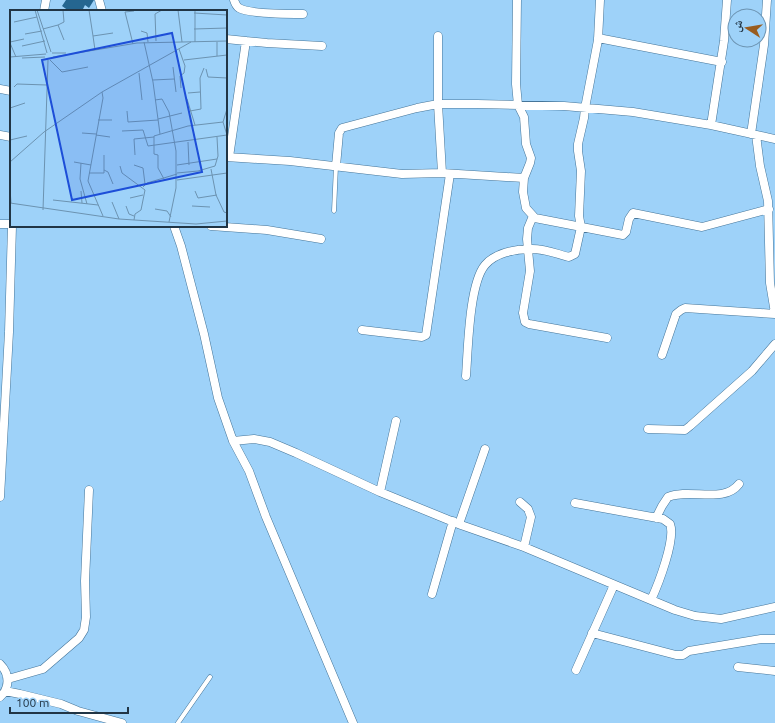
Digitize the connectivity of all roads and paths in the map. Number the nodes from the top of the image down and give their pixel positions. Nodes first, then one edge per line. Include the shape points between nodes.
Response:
1 (46, 0) edge
2 (99, 0) edge
3 (234, 0) edge
4 (517, 0) edge
5 (600, 0) edge
6 (727, 0) edge
7 (767, 0) edge
8 (44, 10) edge
9 (102, 10) edge
10 (303, 14) dead end
11 (438, 36) dead end
12 (598, 38) junction
13 (227, 39) edge
14 (246, 41) junction
15 (322, 46) dead end
16 (722, 62) junction
17 (0, 89) edge
18 (10, 91) edge
19 (438, 104) junction
20 (518, 105) junction
21 (585, 108) junction
22 (711, 125) junction
23 (753, 134) junction
24 (0, 135) edge
25 (10, 137) edge
26 (775, 138) edge
27 (227, 157) edge
28 (336, 166) junction
29 (446, 173) junction
30 (524, 178) junction
31 (769, 209) junction
32 (334, 211) dead end
33 (533, 216) junction
34 (0, 224) edge
35 (10, 225) edge
36 (12, 227) edge
37 (174, 227) edge
38 (225, 227) edge
39 (581, 227) junction
40 (321, 239) dead end
41 (527, 249) junction
42 (775, 314) edge
43 (362, 330) dead end
44 (607, 338) dead end
45 (775, 344) edge
46 (662, 355) dead end
47 (466, 376) dead end
48 (396, 421) dead end
49 (1, 429) edge
50 (648, 429) dead end
51 (233, 441) junction
52 (485, 449) dead end
53 (740, 484) dead end
54 (89, 490) dead end
55 (380, 492) junction
56 (0, 497) edge
57 (520, 502) dead end
58 (575, 504) dead end
59 (656, 518) junction
60 (456, 523) junction
61 (524, 547) junction
62 (614, 585) junction
63 (432, 594) dead end
64 (651, 600) junction
65 (775, 607) edge
66 (592, 633) junction
67 (775, 639) edge
68 (0, 664) edge
69 (738, 667) dead end
70 (576, 670) dead end
71 (775, 671) edge
72 (210, 677) dead end
73 (8, 679) junction
74 (2, 694) edge
75 (122, 723) edge
76 (178, 723) edge
77 (353, 723) edge

1 - 8 street
2 - 9 street
3 - 10 street via 240,9 248,11
4 - 20 street
5 - 12 street
6 - 16 street
7 - 23 street
11 - 19 street
12 - 16 street
12 - 21 street
13 - 14 street
14 - 15 street
14 - 27 street
16 - 22 street
17 - 18 street
19 - 20 street
19 - 28 street via 342,128 339,133
19 - 29 street
20 - 21 street
20 - 30 street via 524,117 526,144 531,158
21 - 22 street via 633,112
21 - 39 street via 578,144 581,171
22 - 23 street
23 - 26 street
23 - 31 street
24 - 25 street
27 - 28 street
28 - 29 street via 402,174
28 - 32 lane
29 - 30 street
29 - 43 street via 426,335
30 - 33 street via 524,203
31 - 39 street via 702,227 633,213 623,234
31 - 42 street via 770,283
33 - 39 street
33 - 41 street via 528,228
34 - 35 street
36 - 49 street via 8,348
37 - 51 street via 204,334 218,398
38 - 40 street via 267,230
39 - 41 street via 575,254 572,256
41 - 44 street via 530,271 523,313 525,322
41 - 47 street via 500,255 482,270 473,297
42 - 46 street via 685,308 676,314
45 - 50 street via 752,371 685,430
48 - 55 street
49 - 56 street via 3,463
51 - 55 street via 254,439 270,442
51 - 77 street via 249,471
52 - 60 street
53 - 59 street via 731,492 718,495 688,493 668,497
54 - 73 street via 84,630 79,638 44,669
55 - 60 street
57 - 61 street via 528,508 531,516
58 - 59 street
59 - 64 street via 670,524 671,536 659,584
60 - 61 street
60 - 63 street
61 - 62 street
62 - 64 street
62 - 66 street
64 - 65 street via 695,616 721,619
66 - 67 street via 676,655 761,639
66 - 70 street
68 - 73 street
69 - 71 street
72 - 76 lane
73 - 74 street
74 - 75 street via 20,694

